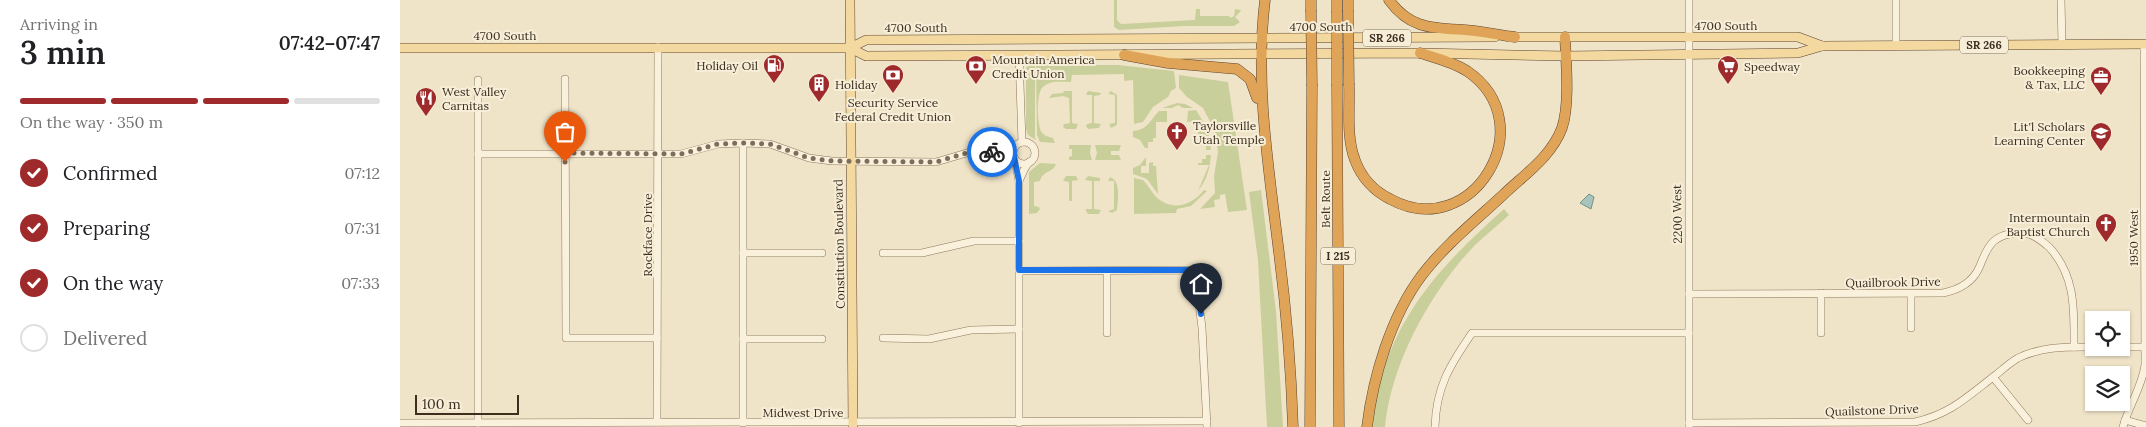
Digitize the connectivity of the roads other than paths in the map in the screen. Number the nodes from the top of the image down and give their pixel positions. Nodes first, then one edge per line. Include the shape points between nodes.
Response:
1 (850, 0) edge
2 (1265, 0) edge
3 (1337, 0) edge
4 (1389, 0) edge
5 (1688, 0) edge
6 (1896, 0) edge
7 (2061, 0) edge
8 (1311, 5) edge
9 (1348, 5) edge
10 (1515, 37) junction
11 (1565, 37) junction
12 (1689, 37) junction
13 (1260, 38) junction
14 (2062, 44) junction
15 (2145, 44) edge
16 (1822, 46) junction
17 (1896, 46) junction
18 (658, 47) junction
19 (400, 48) edge
20 (850, 48) junction
21 (1420, 53) junction
22 (1124, 54) junction
23 (1260, 54) junction
24 (1019, 55) junction
25 (1566, 56) junction
26 (1689, 56) junction
27 (478, 80) dead end
28 (565, 80) dead end
29 (1263, 130) junction
30 (1022, 142) junction
31 (743, 143) junction
32 (565, 153) junction
33 (478, 154) junction
34 (659, 154) junction
35 (1014, 156) junction
36 (851, 161) junction
37 (1029, 162) junction
38 (1019, 181) junction
39 (1019, 241) junction
40 (743, 253) junction
41 (822, 253) dead end
42 (883, 253) dead end
43 (1019, 270) junction
44 (1107, 271) junction
45 (1821, 293) junction
46 (1689, 294) junction
47 (1911, 294) junction
48 (1911, 328) dead end
49 (1019, 329) junction
50 (1107, 333) dead end
51 (1689, 333) junction
52 (1821, 333) dead end
53 (658, 338) junction
54 (822, 338) dead end
55 (883, 338) dead end
56 (743, 339) junction
57 (2074, 347) junction
58 (2085, 347) edge
59 (2130, 347) edge
60 (2145, 347) edge
61 (1993, 377) junction
62 (2028, 420) dead end
63 (657, 422) junction
64 (400, 423) edge
65 (478, 423) junction
66 (743, 423) junction
67 (1019, 423) junction
68 (1207, 424) edge
69 (2124, 424) edge
70 (853, 425) edge
71 (1689, 425) edge
72 (2146, 426) edge
73 (1293, 427) edge
74 (1310, 427) edge
75 (1339, 427) edge
76 (1366, 427) edge
77 (1435, 427) edge

1 - 20 main road, Constitution Boulevard
2 - 13 highway
3 - 75 highway, Belt Route / I 215, bridge
4 - 10 highway via 1404,16 1428,28
5 - 12 street, 2200 West
6 - 17 street
7 - 14 street
8 - 74 highway, Belt Route / I 215, bridge
9 - 21 highway, bridge via 1351,147 1360,170 1372,186 1392,200 1409,207 1433,208 1456,202 1476,188 1491,169 1499,146 1498,116 1488,93 1473,76 1455,65
10 - 11 main road, 4700 South / SR 266
10 - 13 main road, 4700 South / SR 266
11 - 12 main road, 4700 South / SR 266
11 - 25 highway
12 - 16 main road, 4700 South / SR 266 via 1798,37
12 - 26 street, 2200 West
13 - 20 main road, 4700 South via 866,40
13 - 23 highway
14 - 15 main road, 4700 South / SR 266
14 - 17 main road, 4700 South / SR 266
15 - 60 street, 1950 West
16 - 17 main road, 4700 South / SR 266
16 - 26 main road, 4700 South / SR 266 via 1798,53
18 - 19 main road, 4700 South
18 - 20 main road, 4700 South
18 - 34 street, Rockface Drive
20 - 24 main road, 4700 South via 866,56
20 - 36 main road, Constitution Boulevard
21 - 23 main road, 4700 South / SR 266
21 - 25 main road, 4700 South / SR 266
22 - 23 main road, 4700 South
22 - 24 main road, 4700 South
22 - 29 highway via 1168,63 1226,66 1241,70 1254,86
23 - 29 highway
24 - 30 street
25 - 26 main road, 4700 South / SR 266
25 - 76 highway via 1562,127 1550,150 1421,276 1381,356
26 - 46 street, 2200 West
27 - 33 street
28 - 32 street
29 - 73 highway via 1287,322
30 - 35 street via 1015,147
30 - 37 street via 1030,143 1035,150 1034,158
31 - 34 street via 718,144 681,154
31 - 36 street via 770,144 820,160
31 - 40 street
32 - 33 street
32 - 34 street
32 - 53 street via 566,338
33 - 65 street
34 - 53 street, Rockface Drive
35 - 36 street via 970,152 936,162
35 - 37 street via 1023,164
35 - 38 street
36 - 70 main road, Constitution Boulevard
37 - 38 street
38 - 39 street
39 - 42 street via 974,241 922,253
39 - 43 street
40 - 41 street
40 - 56 street
43 - 44 street
43 - 49 street
44 - 50 street
44 - 68 street via 1195,270
45 - 46 street, Quailbrook Drive
45 - 47 street, Quailbrook Drive
45 - 52 street
46 - 51 street, 2200 West
47 - 48 street
47 - 57 street, Quailbrook Drive via 1954,291 1972,278 1994,241 2016,233 2035,236 2053,252 2069,278 2073,298
49 - 55 street via 971,330 929,339
49 - 67 street
51 - 71 street, 2200 West
51 - 77 street via 1472,333 1442,381
53 - 63 street, Rockface Drive
54 - 56 street
56 - 66 street
57 - 58 street, Quailstone Drive
57 - 61 street, Quailstone Drive via 2030,352
59 - 60 street
60 - 69 street, 1950 West via 2142,382
61 - 62 street
61 - 71 street, Quailstone Drive via 1945,413 1915,422
63 - 65 street, Midwest Drive
63 - 66 street, Midwest Drive
64 - 65 street, Midwest Drive
66 - 70 street, Midwest Drive
67 - 68 street, Midwest Drive
67 - 70 street, Midwest Drive
69 - 72 street

